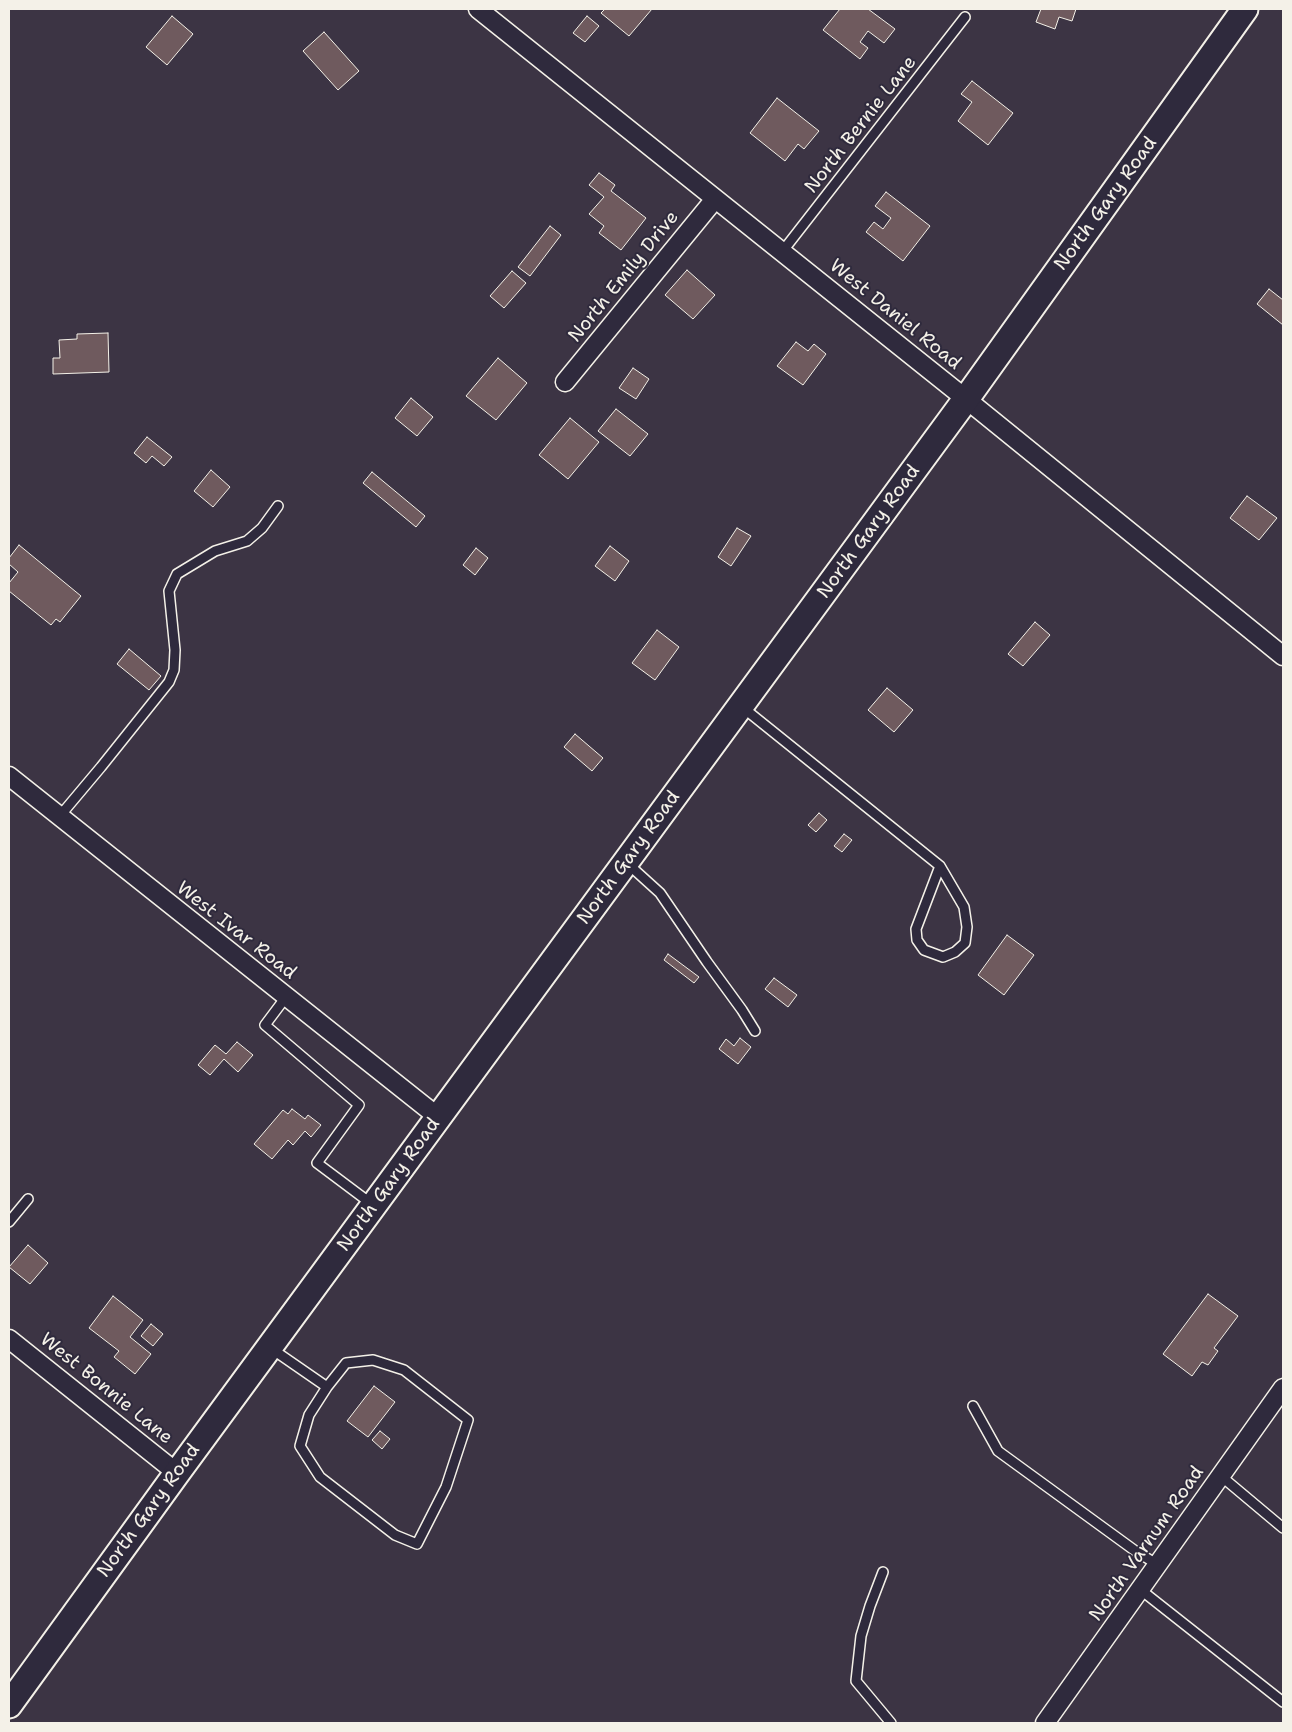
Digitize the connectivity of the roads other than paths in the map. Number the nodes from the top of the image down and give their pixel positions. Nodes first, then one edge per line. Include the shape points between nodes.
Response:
1 (478, 9) edge
2 (1245, 9) edge
3 (965, 17) dead end
4 (715, 199) junction
5 (782, 252) junction
6 (565, 382) dead end
7 (966, 399) junction
8 (278, 506) dead end
9 (1283, 656) edge
10 (741, 706) junction
11 (9, 776) edge
12 (59, 817) junction
13 (626, 862) junction
14 (940, 866) junction
15 (286, 997) junction
16 (755, 1031) dead end
17 (438, 1118) junction
18 (28, 1199) dead end
19 (373, 1205) junction
20 (9, 1222) edge
21 (9, 1339) edge
22 (269, 1347) junction
23 (327, 1387) junction
24 (1283, 1388) edge
25 (973, 1406) dead end
26 (177, 1473) junction
27 (1221, 1476) junction
28 (1283, 1528) edge
29 (1158, 1565) junction
30 (883, 1572) dead end
31 (1141, 1590) junction
32 (1283, 1702) edge
33 (9, 1705) edge
34 (891, 1723) edge
35 (1045, 1723) edge

1 - 4 street, West Daniel Road
2 - 7 street, North Gary Road
3 - 5 lane, North Bernie Lane
4 - 5 street, West Daniel Road
4 - 6 street, North Emily Drive
5 - 7 street, West Daniel Road
7 - 9 street, West Daniel Road
7 - 10 street, North Gary Road
8 - 12 lane via 262,528 247,541 215,551 177,574 169,591 175,650 174,670 169,682
10 - 13 street, North Gary Road
10 - 14 lane
11 - 12 street, West Ivar Road
12 - 15 street, West Ivar Road
13 - 16 lane via 660,893
13 - 17 street, North Gary Road
14 - 14 lane via 964,907 967,927 965,943 943,957 924,950 917,940 916,929
15 - 17 street, West Ivar Road
15 - 19 lane via 265,1025 359,1105 318,1163
17 - 19 street, North Gary Road
18 - 20 lane
19 - 22 street, North Gary Road
21 - 26 street, West Bonnie Lane
22 - 23 lane
22 - 26 street, North Gary Road
23 - 23 lane via 309,1415 300,1446 320,1477 395,1535 418,1544 446,1487 468,1420 404,1370 373,1360 346,1363
24 - 27 street, North Varnum Road
25 - 29 lane via 998,1451
26 - 33 street, North Gary Road
27 - 28 lane
27 - 29 street, North Varnum Road
29 - 31 street, North Varnum Road
30 - 34 lane via 861,1636 856,1681
31 - 32 lane
31 - 35 street, North Varnum Road

